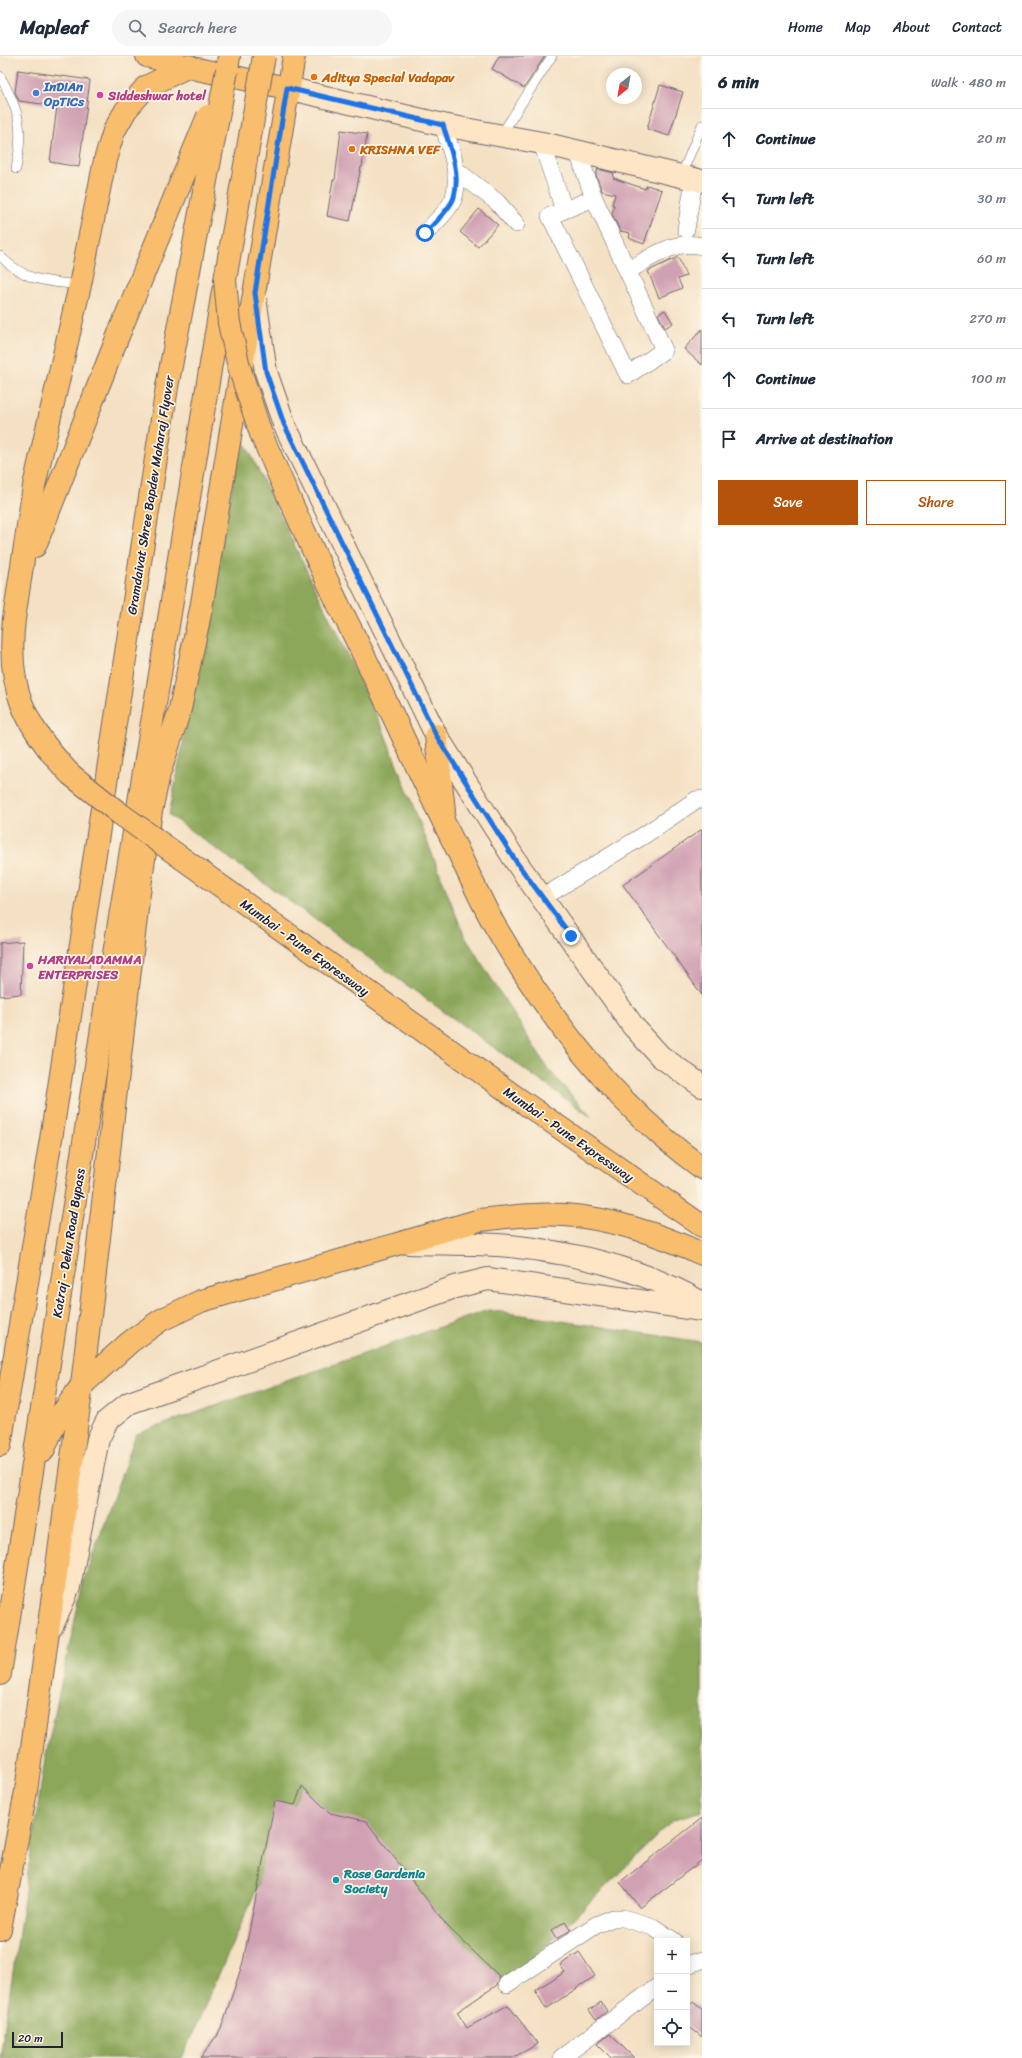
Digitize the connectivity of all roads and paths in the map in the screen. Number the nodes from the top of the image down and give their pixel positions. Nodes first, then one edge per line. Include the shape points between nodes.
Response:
1 (147, 56) edge
2 (264, 56) edge
3 (294, 56) edge
4 (552, 56) edge
5 (193, 62) edge
6 (228, 63) edge
7 (0, 76) edge
8 (287, 88) junction
9 (443, 125) junction
10 (702, 125) edge
11 (501, 135) junction
12 (542, 143) junction
13 (578, 153) junction
14 (16, 168) dead end
15 (456, 170) junction
16 (692, 179) edge
17 (594, 198) junction
18 (564, 210) junction
19 (516, 224) dead end
20 (686, 229) dead end
21 (425, 233) dead end
22 (702, 246) edge
23 (0, 256) edge
24 (636, 266) dead end
25 (225, 280) junction
26 (80, 285) junction
27 (255, 293) junction
28 (18, 598) junction
29 (436, 735) junction
30 (702, 799) edge
31 (144, 815) junction
32 (445, 826) junction
33 (542, 898) junction
34 (702, 1086) edge
35 (702, 1168) edge
36 (702, 1226) edge
37 (403, 1242) junction
38 (702, 1254) edge
39 (702, 1303) edge
40 (702, 1310) edge
41 (82, 1385) junction
42 (0, 1445) edge
43 (32, 1477) junction
44 (47, 1636) junction
45 (0, 1674) edge
46 (0, 1929) edge
47 (670, 1938) edge
48 (507, 1984) dead end
49 (654, 1989) edge
50 (561, 2058) edge

1 - 5 main road
2 - 25 main road, bridge
3 - 8 main road
4 - 11 lane
5 - 8 main road
5 - 26 main road via 146,87 126,110 114,131 105,160
6 - 28 main road, bridge via 41,530
6 - 42 main road, Gramdaivat Shree Bapdev Maharaj Flyover, bridge via 167,387 51,1140
7 - 14 lane via 19,116 21,134
8 - 9 street
8 - 27 main road
9 - 11 street
9 - 15 street
10 - 16 lane
11 - 12 street
12 - 13 street
12 - 18 street
13 - 16 street
13 - 17 street
15 - 19 street via 497,202
15 - 21 street via 454,198
16 - 20 street
17 - 18 street
17 - 18 street via 664,350 628,375 550,216
22 - 24 street via 682,244 654,255
23 - 26 lane via 25,276
25 - 31 main road, bridge via 205,393
25 - 32 main road, bridge via 239,367 261,434 338,604
26 - 28 main road via 34,486
27 - 29 street via 266,372 284,424
27 - 31 main road via 201,609 180,709
28 - 36 main road, Mumbai - Pune Expressway, bridge via 11,654 16,687 27,718 35,731 70,774 119,813 517,1098
29 - 32 main road
29 - 33 street
30 - 33 street via 696,800
31 - 41 main road via 138,900
31 - 43 main road, Katraj - Dehu Road Bypass
32 - 35 main road via 495,925 583,1055 628,1104
33 - 34 street via 648,1044 660,1056
37 - 38 main road via 480,1220 522,1215 564,1215 599,1219 639,1230
37 - 39 street via 509,1246 548,1252 642,1273 676,1287
37 - 41 main road via 201,1301 161,1320 130,1342
40 - 44 street via 488,1279 455,1287 128,1403 107,1421 98,1439 69,1587
41 - 43 main road via 56,1424
41 - 44 main road
43 - 45 main road, Katraj - Dehu Road Bypass
44 - 46 main road via 26,1790
47 - 48 street via 653,1927 623,1918 613,1918 596,1925
49 - 50 street

